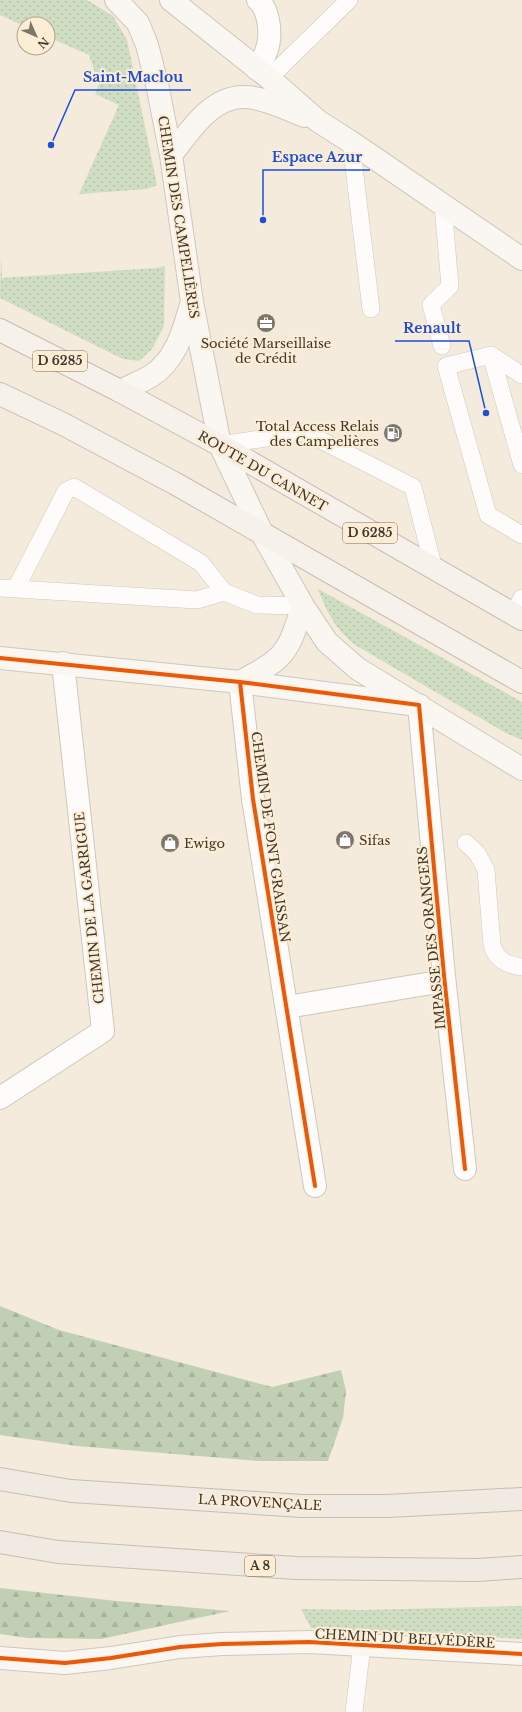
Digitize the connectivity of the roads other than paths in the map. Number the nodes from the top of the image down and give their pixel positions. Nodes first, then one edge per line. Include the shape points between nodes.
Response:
1 (116, 0) edge
2 (171, 0) edge
3 (258, 0) edge
4 (349, 0) edge
5 (263, 73) junction
6 (318, 121) junction
7 (351, 142) junction
8 (171, 155) junction
9 (443, 205) junction
10 (522, 259) edge
11 (192, 302) junction
12 (371, 309) dead end
13 (0, 330) edge
14 (442, 346) dead end
15 (491, 355) junction
16 (522, 375) edge
17 (120, 391) junction
18 (0, 394) edge
19 (220, 445) junction
20 (522, 465) edge
21 (263, 535) junction
22 (522, 535) edge
23 (434, 569) junction
24 (8, 588) edge
25 (224, 592) junction
26 (303, 606) junction
27 (519, 610) edge
28 (0, 658) edge
29 (63, 663) junction
30 (240, 682) junction
31 (522, 682) edge
32 (419, 705) junction
33 (519, 765) edge
34 (466, 843) dead end
35 (522, 967) edge
36 (444, 981) junction
37 (287, 1007) junction
38 (0, 1098) edge
39 (465, 1169) dead end
40 (315, 1186) dead end
41 (0, 1479) edge
42 (522, 1499) edge
43 (0, 1542) edge
44 (522, 1567) edge
45 (362, 1646) junction
46 (522, 1654) edge
47 (0, 1658) edge
48 (354, 1712) edge

1 - 8 main road, CHEMIN DES CAMPELIÈRES via 138,23 147,45
2 - 5 main road
3 - 5 street via 263,4 268,19 269,33
4 - 5 lane
5 - 6 main road
6 - 7 main road
6 - 8 main road via 275,104 246,97 225,100 207,112
7 - 9 main road
7 - 12 lane
8 - 11 main road, CHEMIN DES CAMPELIÈRES
9 - 10 main road
9 - 14 lane via 450,286 431,305
11 - 17 main road via 182,335 168,361 152,376
11 - 19 main road, CHEMIN DES CAMPELIÈRES
13 - 17 main road, ROUTE DU CANNET / D 6285
15 - 16 lane
15 - 20 lane
15 - 22 lane via 446,366 488,515
17 - 19 main road, ROUTE DU CANNET / D 6285
18 - 21 main road via 176,484
19 - 21 main road, CHEMIN DES CAMPELIÈRES
19 - 23 main road, ROUTE DU CANNET / D 6285
19 - 23 lane via 305,432 413,486
21 - 26 main road, CHEMIN DES CAMPELIÈRES
21 - 31 main road
23 - 27 main road, ROUTE DU CANNET / D 6285
24 - 25 lane via 197,600
24 - 25 lane via 66,491 74,487 201,562
25 - 26 lane via 258,605
26 - 30 main road via 281,656
26 - 32 main road, CHEMIN DES CAMPELIÈRES via 326,642 342,656 358,669
28 - 29 main road
29 - 30 main road
29 - 38 street, CHEMIN DE LA GARRIGUE via 102,1031
30 - 32 main road
30 - 37 street, CHEMIN DE FONT GRAISSAN via 253,799
32 - 33 main road, CHEMIN DES CAMPELIÈRES
32 - 36 street, IMPASSE DES ORANGERS
34 - 35 lane via 477,853 486,870 494,953 510,966
36 - 37 street
36 - 39 street, IMPASSE DES ORANGERS
37 - 40 street, CHEMIN DE FONT GRAISSAN
41 - 42 highway, LA PROVENÇALE via 71,1491 302,1506 387,1506
43 - 44 highway, A 8 via 58,1552 296,1568 478,1570
45 - 46 main road, CHEMIN DU BELVÉDÈRE
45 - 47 main road, CHEMIN DU BELVÉDÈRE via 309,1642 222,1644 65,1663
45 - 48 lane

